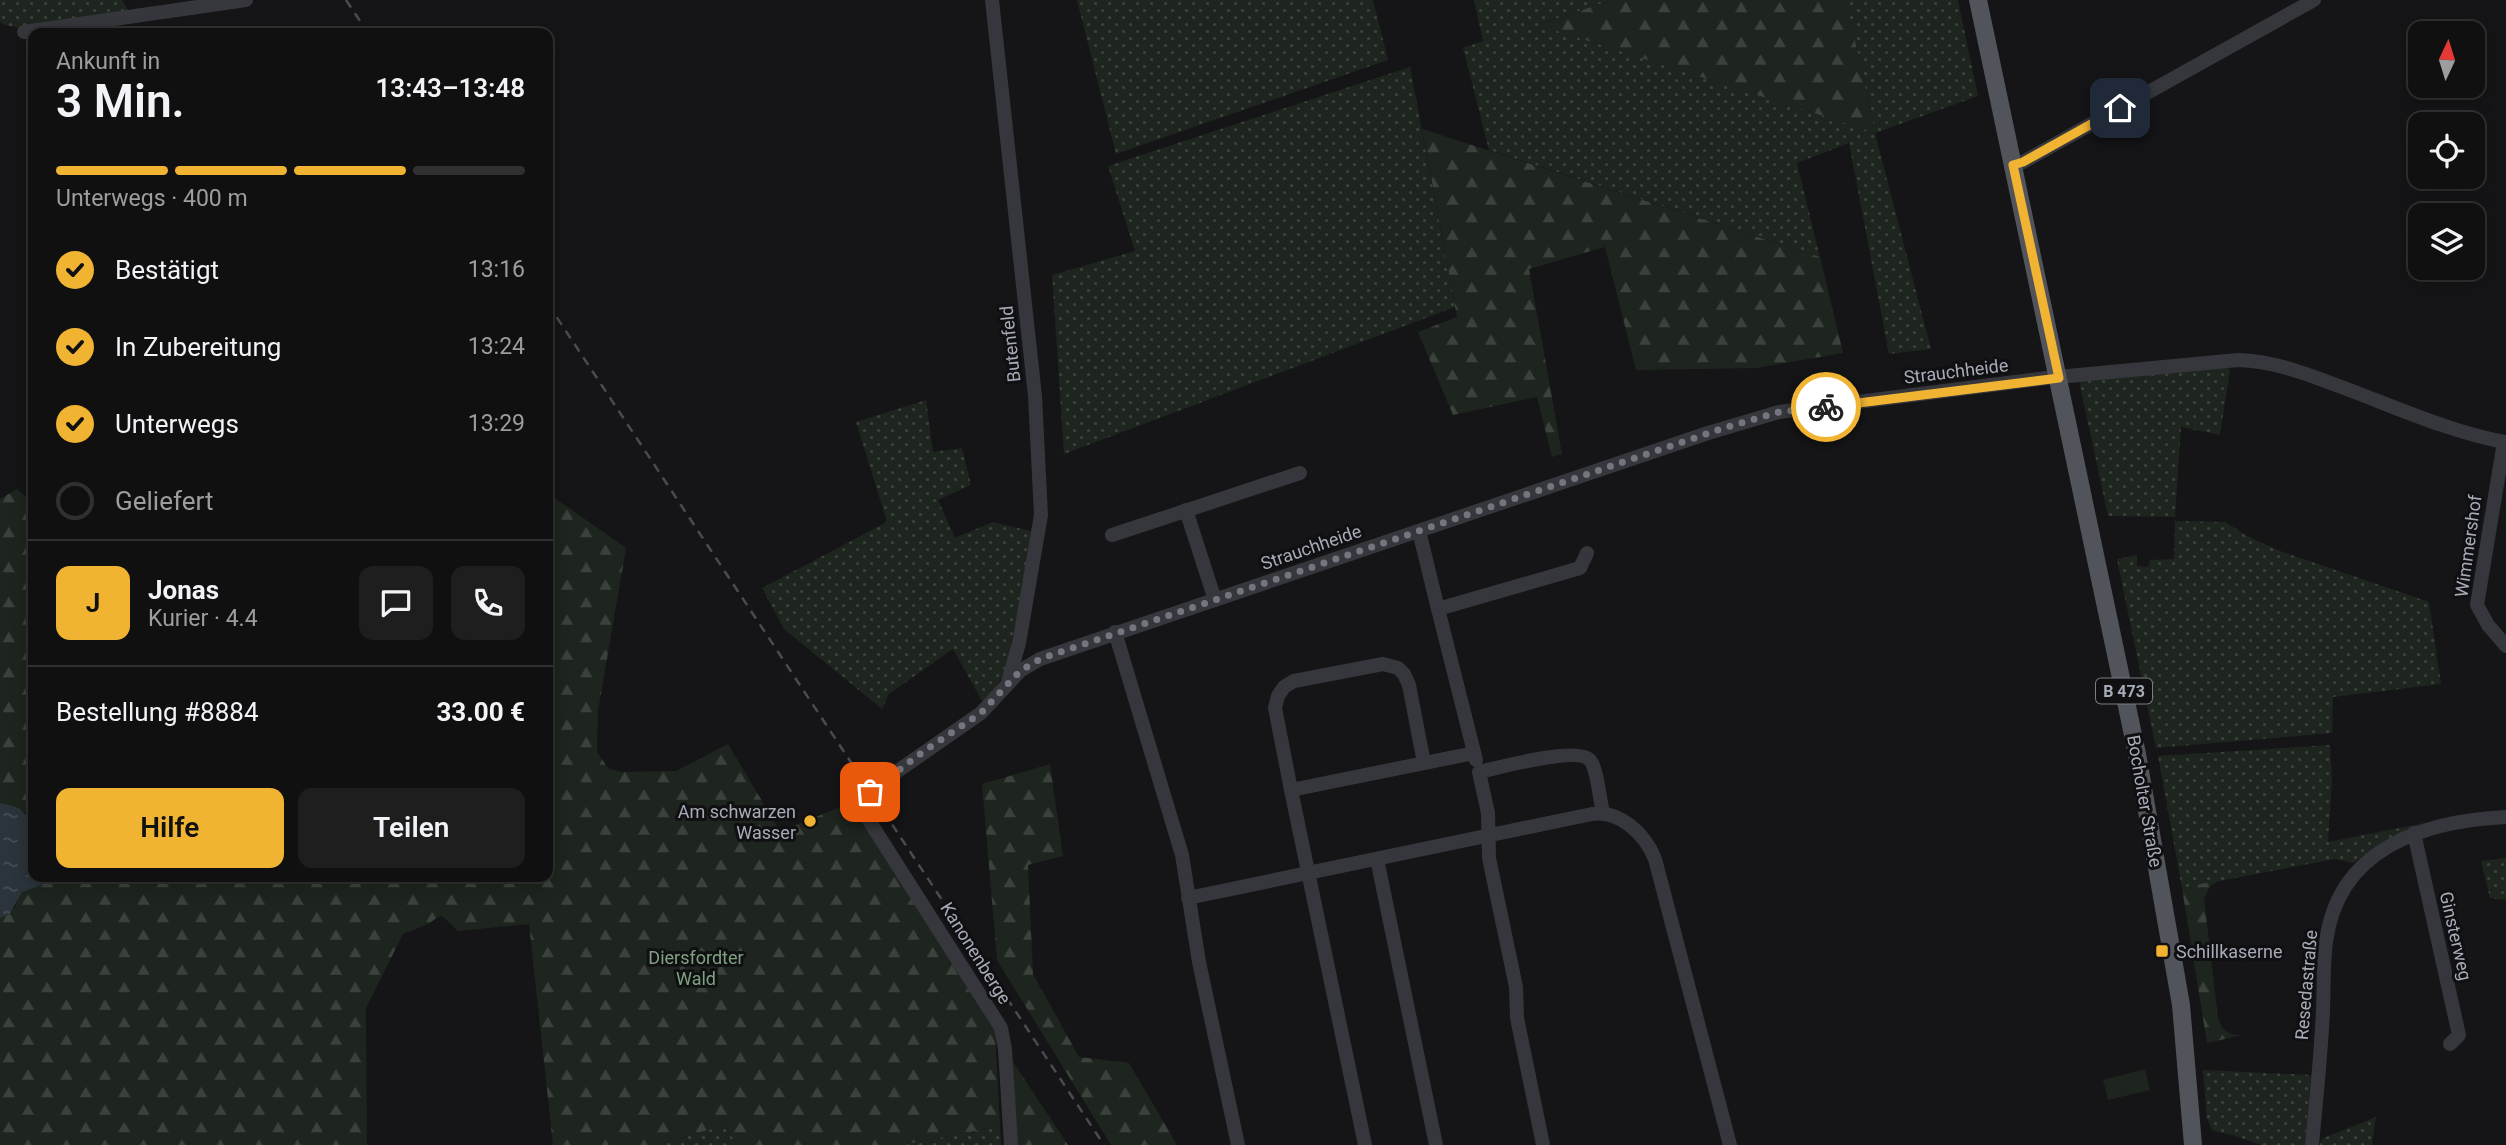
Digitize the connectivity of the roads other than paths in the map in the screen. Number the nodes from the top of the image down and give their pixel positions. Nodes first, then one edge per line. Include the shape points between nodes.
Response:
1 (246, 0) edge
2 (992, 0) edge
3 (1978, 0) edge
4 (2314, 0) edge
5 (52, 28) edge
6 (28, 31) edge
7 (24, 32) dead end
8 (2013, 165) junction
9 (2057, 373) junction
10 (2504, 442) joint
11 (1300, 473) dead end
12 (1185, 510) junction
13 (1419, 531) junction
14 (1112, 535) dead end
15 (1587, 553) dead end
16 (1215, 600) junction
17 (1438, 609) junction
18 (1115, 632) junction
19 (1019, 643) junction
20 (2506, 646) edge
21 (1040, 659) junction
22 (1008, 683) junction
23 (1474, 753) junction
24 (1424, 763) junction
25 (1479, 772) junction
26 (1292, 790) junction
27 (856, 800) joint
28 (1603, 813) junction
29 (2506, 817) edge
30 (2414, 833) junction
31 (1488, 836) junction
32 (1377, 859) junction
33 (1310, 873) junction
34 (1188, 898) junction
35 (2450, 1044) dead end
36 (1011, 1145) edge
37 (1238, 1145) edge
38 (1365, 1145) edge
39 (1436, 1145) edge
40 (1543, 1145) edge
41 (1730, 1145) edge
42 (2193, 1145) edge
43 (2312, 1145) edge

1 - 5 street
2 - 19 street, Butenfeld via 1034,383 1041,515
3 - 8 main road, B 473
4 - 8 street
6 - 7 street
8 - 9 main road, B 473
9 - 10 street, Strauchheide via 2256,361
9 - 13 street, Strauchheide via 1779,412
9 - 42 main road, Bocholter Straße / B 473 via 2153,842 2181,1005
10 - 20 street, Wimmershof via 2477,605
11 - 12 street
12 - 14 street
12 - 16 street
13 - 16 street, Strauchheide
13 - 17 street
15 - 17 street via 1580,568
16 - 18 street, Strauchheide
17 - 23 street
18 - 21 street, Strauchheide
18 - 34 street via 1181,855
19 - 21 street via 1024,653
19 - 22 street, Butenfeld
21 - 22 street, Strauchheide
22 - 27 street, Strauchheide via 981,713
23 - 24 street
23 - 25 street
24 - 26 street
24 - 26 street via 1409,685 1398,668 1383,664 1294,681 1280,691 1275,708
25 - 28 street via 1566,754 1583,755 1592,764
25 - 31 street
26 - 33 street
27 - 36 street, Kanonenberge via 1001,1028
28 - 31 street
28 - 41 street via 1637,832 1655,859
29 - 30 street, Resedastraße
30 - 35 street, Ginsterweg via 2459,1035
30 - 43 street, Resedastraße via 2382,849 2355,871 2336,905 2326,941
31 - 32 street
31 - 40 street
32 - 33 street
32 - 39 street
33 - 34 street
33 - 38 street
34 - 37 street

